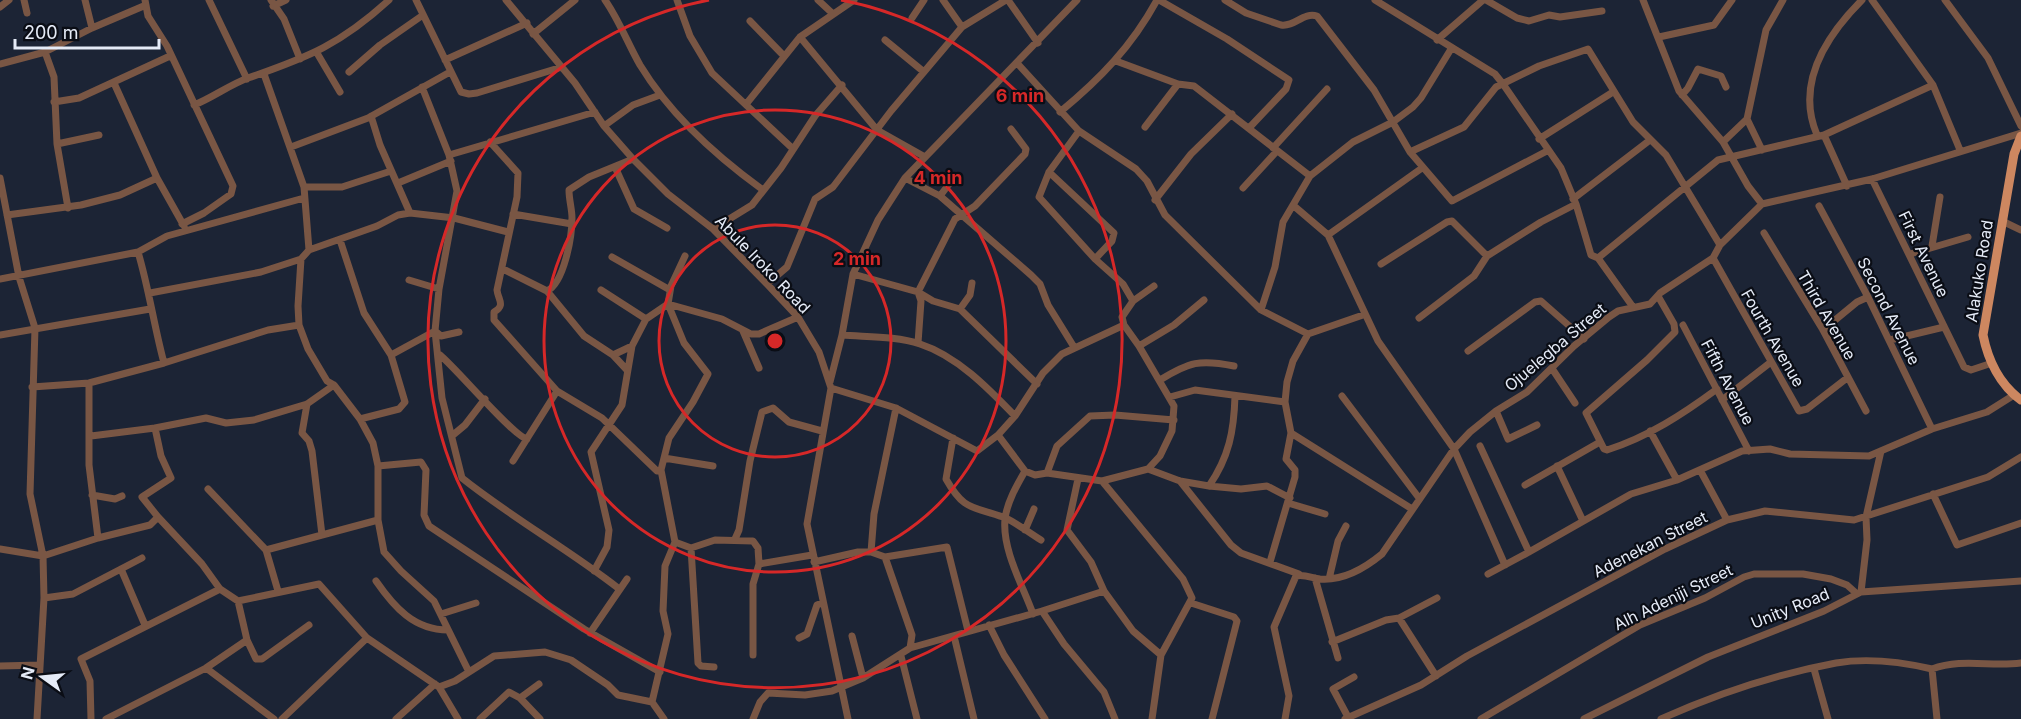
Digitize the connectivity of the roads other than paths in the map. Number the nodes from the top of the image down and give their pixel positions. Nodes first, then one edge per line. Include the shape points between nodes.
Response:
1 (9, 0) edge
2 (24, 0) edge
3 (85, 0) edge
4 (209, 0) edge
5 (286, 0) edge
6 (389, 0) edge
7 (416, 0) edge
8 (506, 0) edge
9 (575, 0) edge
10 (605, 0) edge
11 (677, 0) edge
12 (818, 0) edge
13 (854, 0) edge
14 (924, 0) edge
15 (943, 0) edge
16 (1007, 0) edge
17 (1077, 0) edge
18 (1158, 0) edge
19 (1225, 0) edge
20 (1375, 0) edge
21 (1485, 0) edge
22 (1643, 0) edge
23 (1732, 0) edge
24 (1783, 0) edge
25 (1862, 0) edge
26 (1872, 0) edge
27 (1945, 0) edge
28 (146, 3) edge
29 (272, 3) edge
30 (380, 3) edge
31 (0, 7) edge
32 (1602, 11) dead end
33 (27, 13) dead end
34 (832, 13) junction
35 (423, 15) junction
36 (912, 18) dead end
37 (750, 21) dead end
38 (527, 23) junction
39 (962, 27) junction
40 (92, 28) junction
41 (533, 34) junction
42 (800, 37) junction
43 (1659, 37) junction
44 (885, 40) dead end
45 (1437, 40) junction
46 (1038, 43) junction
47 (1451, 49) junction
48 (45, 52) junction
49 (317, 53) junction
50 (170, 56) junction
51 (784, 56) junction
52 (300, 59) junction
53 (445, 60) junction
54 (1116, 61) junction
55 (1017, 63) junction
56 (0, 64) edge
57 (562, 67) junction
58 (349, 72) dead end
59 (450, 72) junction
60 (924, 72) junction
61 (264, 74) junction
62 (247, 79) junction
63 (114, 83) junction
64 (1178, 84) junction
65 (1503, 84) junction
66 (842, 85) junction
67 (1933, 85) junction
68 (422, 87) junction
69 (1726, 87) dead end
70 (1327, 89) dead end
71 (340, 92) dead end
72 (1613, 92) junction
73 (660, 95) junction
74 (1682, 95) junction
75 (54, 102) junction
76 (747, 103) junction
77 (194, 105) junction
78 (595, 112) junction
79 (1060, 112) junction
80 (1232, 114) junction
81 (371, 116) junction
82 (1747, 119) junction
83 (1393, 122) junction
84 (604, 126) junction
85 (2021, 126) edge
86 (1145, 127) dead end
87 (1249, 128) junction
88 (1011, 129) dead end
89 (877, 130) junction
90 (1079, 131) junction
91 (99, 135) dead end
92 (1821, 135) junction
93 (2021, 135) edge
94 (1539, 139) junction
95 (1650, 140) junction
96 (490, 142) junction
97 (1724, 142) junction
98 (57, 144) junction
99 (291, 147) junction
100 (792, 148) junction
101 (1275, 149) junction
102 (1762, 150) junction
103 (1960, 150) junction
104 (1547, 151) junction
105 (1410, 152) junction
106 (1732, 155) junction
107 (925, 157) junction
108 (450, 158) junction
109 (633, 159) junction
110 (615, 167) junction
111 (1422, 168) junction
112 (391, 171) junction
113 (1049, 172) junction
114 (955, 176) dead end
115 (1310, 176) junction
116 (157, 177) junction
117 (0, 178) edge
118 (905, 178) junction
119 (1872, 179) junction
120 (398, 183) junction
121 (1847, 186) junction
122 (304, 187) junction
123 (1684, 187) junction
124 (1243, 188) dead end
125 (763, 190) junction
126 (940, 196) junction
127 (1940, 197) dead end
128 (304, 198) junction
129 (1155, 200) junction
130 (1575, 202) junction
131 (1762, 204) junction
132 (1294, 206) junction
133 (1819, 206) dead end
134 (68, 208) junction
135 (4, 211) edge
136 (410, 213) junction
137 (960, 213) junction
138 (513, 214) junction
139 (454, 218) junction
140 (2002, 221) junction
141 (572, 224) junction
142 (184, 227) junction
143 (667, 228) dead end
144 (714, 229) junction
145 (2021, 230) edge
146 (508, 232) junction
147 (1764, 233) dead end
148 (1328, 235) junction
149 (1968, 237) dead end
150 (340, 240) junction
151 (1720, 245) junction
152 (1932, 246) junction
153 (309, 250) junction
154 (138, 252) junction
155 (1910, 254) junction
156 (685, 256) dead end
157 (1487, 256) junction
158 (612, 257) dead end
159 (1598, 258) junction
160 (1713, 258) junction
161 (301, 259) junction
162 (1095, 259) junction
163 (1381, 264) dead end
164 (503, 269) junction
165 (852, 274) junction
166 (19, 277) junction
167 (0, 279) edge
168 (409, 280) dead end
169 (972, 283) dead end
170 (767, 284) junction
171 (1154, 286) dead end
172 (440, 290) junction
173 (602, 290) dead end
174 (670, 290) junction
175 (547, 291) junction
176 (918, 292) junction
177 (150, 293) junction
178 (1658, 296) junction
179 (1868, 297) junction
180 (1204, 300) dead end
181 (1133, 301) junction
182 (668, 304) junction
183 (1633, 307) junction
184 (150, 309) junction
185 (960, 309) junction
186 (1261, 309) junction
187 (1364, 315) junction
188 (798, 317) junction
189 (1419, 318) dead end
190 (646, 319) junction
191 (299, 324) junction
192 (1683, 325) dead end
193 (1124, 326) junction
194 (1944, 327) junction
195 (35, 328) junction
196 (1823, 330) junction
197 (435, 331) junction
198 (743, 331) junction
199 (459, 332) dead end
200 (0, 334) edge
201 (842, 334) junction
202 (1308, 334) junction
203 (1584, 339) junction
204 (1890, 340) junction
205 (918, 343) junction
206 (632, 346) junction
207 (1139, 346) junction
208 (1074, 347) junction
209 (1468, 351) dead end
210 (391, 355) junction
211 (440, 355) junction
212 (613, 355) junction
213 (1772, 362) junction
214 (164, 363) junction
215 (1992, 363) junction
216 (1234, 366) dead end
217 (759, 368) dead end
218 (627, 370) junction
219 (1553, 370) junction
220 (1847, 378) junction
221 (1160, 380) junction
222 (89, 383) junction
223 (1037, 384) junction
224 (334, 385) junction
225 (830, 385) junction
226 (32, 387) junction
227 (1717, 389) junction
228 (557, 391) junction
229 (1235, 396) junction
230 (1342, 396) dead end
231 (1170, 397) junction
232 (2017, 398) edge
233 (485, 399) junction
234 (1722, 400) junction
235 (1285, 402) junction
236 (1575, 403) dead end
237 (307, 404) junction
238 (896, 408) junction
239 (1496, 411) junction
240 (1866, 411) dead end
241 (1015, 416) junction
242 (360, 419) junction
243 (1174, 420) junction
244 (1538, 426) dead end
245 (610, 427) junction
246 (155, 428) junction
247 (1932, 429) junction
248 (822, 431) junction
249 (1650, 432) junction
250 (1291, 433) junction
251 (453, 435) junction
252 (998, 435) junction
253 (91, 436) junction
254 (953, 438) junction
255 (527, 439) junction
256 (1600, 442) junction
257 (1480, 446) dead end
258 (1454, 449) junction
259 (1749, 451) junction
260 (1881, 451) junction
261 (2021, 457) edge
262 (664, 458) junction
263 (513, 460) dead end
264 (378, 466) junction
265 (713, 466) dead end
266 (1557, 466) junction
267 (1148, 469) junction
268 (661, 470) junction
269 (1700, 470) junction
270 (1025, 471) junction
271 (1047, 473) junction
272 (1078, 479) junction
273 (1677, 480) junction
274 (1102, 481) junction
275 (1180, 481) junction
276 (1525, 485) dead end
277 (1209, 486) junction
278 (208, 489) dead end
279 (1933, 494) junction
280 (92, 495) junction
281 (122, 496) dead end
282 (1419, 498) junction
283 (1289, 501) junction
284 (1034, 509) dead end
285 (1412, 510) junction
286 (1325, 514) dead end
287 (158, 517) junction
288 (1866, 517) junction
289 (1005, 518) junction
290 (378, 520) junction
291 (1727, 520) junction
292 (1583, 521) junction
293 (2021, 523) edge
294 (1346, 526) dead end
295 (739, 530) junction
296 (1025, 530) junction
297 (322, 535) junction
298 (98, 538) junction
299 (735, 539) junction
300 (746, 539) junction
301 (1041, 540) dead end
302 (675, 542) junction
303 (691, 548) junction
304 (0, 549) edge
305 (266, 550) junction
306 (872, 552) junction
307 (1529, 552) junction
308 (43, 556) junction
309 (885, 557) junction
310 (142, 558) dead end
311 (813, 559) junction
312 (1270, 562) junction
313 (759, 564) junction
314 (1505, 565) junction
315 (121, 569) junction
316 (594, 571) junction
317 (1299, 574) junction
318 (1488, 574) dead end
319 (1315, 578) junction
320 (627, 579) dead end
321 (1329, 579) junction
322 (376, 581) dead end
323 (2021, 581) edge
324 (618, 588) junction
325 (220, 589) junction
326 (278, 591) junction
327 (1104, 591) junction
328 (1858, 592) junction
329 (44, 598) junction
330 (1437, 598) dead end
331 (238, 601) junction
332 (476, 603) dead end
333 (822, 603) junction
334 (1191, 603) junction
335 (1042, 611) junction
336 (441, 614) junction
337 (1033, 614) junction
338 (1399, 618) junction
339 (145, 625) junction
340 (309, 625) dead end
341 (989, 625) junction
342 (448, 630) junction
343 (968, 631) junction
344 (590, 633) junction
345 (852, 636) dead end
346 (954, 636) junction
347 (367, 638) junction
348 (799, 638) dead end
349 (247, 640) junction
350 (1332, 642) junction
351 (910, 648) junction
352 (753, 655) dead end
353 (1161, 655) junction
354 (901, 656) junction
355 (1338, 658) dead end
356 (2021, 663) edge
357 (40, 665) junction
358 (0, 666) edge
359 (714, 667) dead end
360 (206, 668) junction
361 (1814, 669) junction
362 (1932, 669) junction
363 (468, 670) junction
364 (660, 672) junction
365 (1436, 676) junction
366 (1354, 677) dead end
367 (863, 678) junction
368 (539, 684) dead end
369 (437, 686) junction
370 (841, 688) junction
371 (520, 698) junction
372 (652, 702) junction
373 (1346, 718) edge
374 (37, 719) edge
375 (91, 719) edge
376 (106, 719) edge
377 (274, 719) edge
378 (282, 719) edge
379 (396, 719) edge
380 (458, 719) edge
381 (480, 719) edge
382 (540, 719) edge
383 (664, 719) edge
384 (753, 719) edge
385 (848, 719) edge
386 (917, 719) edge
387 (974, 719) edge
388 (1045, 719) edge
389 (1115, 719) edge
390 (1152, 719) edge
391 (1212, 719) edge
392 (1285, 719) edge
393 (1481, 719) edge
394 (1584, 719) edge
395 (1661, 719) edge
396 (1828, 719) edge
397 (1937, 719) edge

1 - 31 street
2 - 33 street
3 - 40 street
4 - 62 street
5 - 29 street
6 - 30 street
7 - 35 street
8 - 38 street, Abule Iroko Road
9 - 41 street
10 - 73 street
11 - 76 street via 699,55 712,73
12 - 34 street
13 - 34 street
14 - 36 street
15 - 39 street
16 - 39 street
16 - 46 street
17 - 46 street
18 - 54 street via 1141,30
18 - 87 street via 1288,80 1286,89
19 - 83 street via 1281,26 1310,14 1317,16 1374,90
20 - 45 street
21 - 32 street via 1529,21 1549,15
21 - 45 street
22 - 43 street
23 - 43 street via 1714,25
24 - 82 street via 1766,30
25 - 92 street via 1837,26 1816,62 1809,112
26 - 67 street
27 - 85 street via 1988,58
28 - 40 street
28 - 50 street via 148,16
29 - 52 street via 284,19
30 - 49 street via 341,40
34 - 42 street
35 - 53 street
35 - 58 street
37 - 51 street
38 - 41 street, Abule Iroko Road
38 - 53 street
39 - 60 street
40 - 48 street
41 - 57 street, Abule Iroko Road
42 - 51 street
42 - 66 street via 817,61
43 - 74 street
44 - 60 street
45 - 47 street
46 - 55 street
47 - 65 street via 1495,74
47 - 83 street via 1421,98
48 - 56 street
48 - 75 street via 54,77
49 - 52 street
49 - 71 street
50 - 63 street
50 - 77 street
51 - 76 street
52 - 61 street
53 - 59 street
54 - 64 street
54 - 79 street
55 - 79 street
55 - 107 street
57 - 59 street via 469,94 461,92
57 - 78 street, Abule Iroko Road
59 - 68 street
60 - 89 street
61 - 62 street
61 - 99 street
62 - 77 street
63 - 75 street via 80,98
63 - 116 street
64 - 80 street via 1194,86
64 - 86 street
65 - 72 street via 1585,48
65 - 94 street
65 - 105 street via 1485,99 1464,127
66 - 89 street
66 - 100 street
67 - 92 street
67 - 103 street
68 - 81 street
68 - 108 street
69 - 74 street via 1721,76 1698,69
70 - 101 street
72 - 94 street
72 - 95 street
73 - 84 street via 633,105
73 - 125 street via 729,166
74 - 97 street
75 - 98 street
76 - 100 street
77 - 142 street via 233,190
78 - 84 street, Abule Iroko Road
78 - 96 street
79 - 90 street
80 - 87 street
80 - 129 street via 1191,154
81 - 99 street
81 - 112 street
82 - 97 street
82 - 102 street
83 - 105 street
83 - 115 street via 1353,142
84 - 109 street, Abule Iroko Road
87 - 101 street
88 - 137 street via 1026,148 1025,154 975,206
89 - 107 street
89 - 170 street via 828,193 815,199 787,267
90 - 113 street
90 - 129 street via 1136,169 1147,181
91 - 98 street
92 - 102 street
92 - 121 street
93 - 103 street
93 - 140 main road, Alakuko Road
94 - 104 street
95 - 123 street via 1666,155
95 - 130 street
96 - 108 street
96 - 138 street via 518,173
97 - 106 street
98 - 134 street
99 - 122 street
100 - 125 street
101 - 115 street
101 - 124 street
102 - 106 street
103 - 119 street
104 - 111 street via 1452,201
104 - 130 street via 1561,168
105 - 111 street
106 - 123 street via 1718,160
106 - 131 street
107 - 118 street
108 - 120 street
108 - 139 street via 457,191
109 - 110 street
109 - 144 street, Abule Iroko Road via 668,194
110 - 141 street via 569,190
110 - 143 street via 634,209
111 - 148 street
112 - 120 street
112 - 122 street via 342,187
113 - 162 street via 1039,197
113 - 162 street via 1114,233 1112,241
114 - 126 street
115 - 132 street
116 - 134 street via 120,195
116 - 142 street
117 - 135 street
118 - 126 street
118 - 165 street via 878,220
119 - 121 street
119 - 155 street, First Avenue
120 - 136 street
121 - 131 street
122 - 128 street
123 - 151 street
123 - 159 street
125 - 144 street via 752,205
126 - 137 street
127 - 152 street
128 - 142 street
128 - 153 street
129 - 186 street via 1165,215
130 - 157 street
130 - 159 street via 1588,250
131 - 151 street, Ojuelegba Street
132 - 148 street
132 - 186 street via 1283,222 1275,267
133 - 179 street, Second Avenue
134 - 135 street
135 - 166 street
136 - 139 street
136 - 150 street
137 - 176 street
137 - 208 street via 1040,284
138 - 141 street
138 - 146 street
139 - 146 street
139 - 172 street
140 - 145 street
140 - 215 main road, Alakuko Road via 1983,335
141 - 175 street via 561,275 554,288
142 - 154 street
144 - 170 street, Abule Iroko Road
146 - 164 street
147 - 196 street, Third Avenue
148 - 187 street
149 - 152 street
150 - 153 street
150 - 210 street via 364,313
151 - 160 street, Ojuelegba Street
152 - 155 street
153 - 161 street
154 - 166 street
154 - 177 street
155 - 194 street, First Avenue
156 - 174 street
157 - 163 street via 1452,221
157 - 189 street via 1474,276
158 - 174 street
159 - 183 street
160 - 178 street, Ojuelegba Street
160 - 213 street, Fourth Avenue
161 - 177 street via 261,272
161 - 191 street
162 - 181 street via 1123,284
164 - 175 street
164 - 228 street via 497,290 501,306 494,312 494,320
165 - 176 street
165 - 201 street
166 - 167 street
166 - 195 street
168 - 172 street
169 - 185 street via 970,295
170 - 188 street, Abule Iroko Road
171 - 181 street
172 - 197 street
173 - 190 street
174 - 182 street
175 - 212 street via 584,336
176 - 185 street
176 - 205 street
177 - 184 street
178 - 183 street, Ojuelegba Street via 1650,304
178 - 256 street via 1675,332 1588,410 1587,416
179 - 196 street
179 - 204 street, Second Avenue
180 - 207 street via 1174,325
181 - 193 street via 1124,313
182 - 190 street
182 - 198 street via 722,319
182 - 262 street via 684,343 708,374 669,438
183 - 203 street, Ojuelegba Street via 1609,317
184 - 195 street
184 - 214 street
185 - 223 street
186 - 202 street
187 - 202 street
187 - 258 street via 1400,376
188 - 198 street via 759,334
188 - 225 street, Abule Iroko Road via 819,352
190 - 206 street
191 - 214 street
191 - 224 street via 308,349 327,381
192 - 227 street, Fifth Avenue
193 - 207 street
193 - 208 street
194 - 204 street
194 - 215 street, First Avenue via 1964,367 1971,370
195 - 200 street
195 - 226 street
196 - 220 street, Third Avenue
197 - 199 street via 441,336
197 - 210 street
197 - 211 street
198 - 217 street
201 - 205 street
201 - 225 street
202 - 235 street via 1293,361
203 - 209 street via 1541,302 1534,302
203 - 219 street, Ojuelegba Street
204 - 247 street, Second Avenue
205 - 241 street via 961,366
206 - 212 street
206 - 218 street
207 - 221 street
208 - 223 street via 1056,359
210 - 242 street via 405,402 402,408
211 - 233 street
211 - 251 street via 442,398
212 - 218 street
213 - 220 street, Fourth Avenue via 1799,411
213 - 234 street
214 - 222 street
215 - 232 main road, Alakuko Road
216 - 221 street via 1200,361 1184,365
218 - 245 street via 622,405
219 - 236 street
219 - 239 street, Ojuelegba Street
220 - 240 street, Third Avenue
221 - 231 street
222 - 226 street
222 - 253 street
223 - 241 street
224 - 237 street
224 - 242 street
225 - 238 street
225 - 248 street
226 - 308 street via 30,495
227 - 234 street, Fifth Avenue
227 - 249 street
228 - 245 street
228 - 255 street
229 - 231 street via 1195,390
229 - 235 street
229 - 277 street via 1229,451
230 - 282 street
231 - 243 street
232 - 247 street
233 - 251 street
233 - 255 street via 516,434
234 - 259 street, Fifth Avenue
235 - 250 street
237 - 246 street via 254,420 226,423 206,418
237 - 297 street via 303,433 312,451
238 - 254 street
238 - 306 street via 874,514
239 - 244 street via 1508,439
239 - 258 street, Ojuelegba Street
241 - 252 street
242 - 264 street via 373,443
243 - 267 street via 1167,443
243 - 271 street via 1089,416 1058,446
245 - 268 street via 657,471
245 - 316 street via 591,452 609,530 607,547
246 - 253 street
246 - 287 street via 171,478 142,496
247 - 260 street
248 - 295 street via 789,422 773,408 762,412
248 - 311 street via 807,512
249 - 256 street via 1607,450
249 - 273 street
250 - 283 street via 1286,459 1295,470
250 - 285 street
251 - 316 street via 462,478
252 - 254 street via 977,451
252 - 270 street
253 - 280 street
254 - 289 street via 946,479 957,496 972,510
255 - 263 street
256 - 266 street
257 - 307 street
258 - 282 street, Ojuelegba Street
258 - 314 street
259 - 260 street via 1858,456
259 - 269 street
260 - 288 street
261 - 279 street, Adenekan Street via 1988,477
262 - 265 street
262 - 268 street
264 - 290 street
264 - 344 street via 421,462 426,470 424,515 429,526
266 - 276 street
266 - 292 street
267 - 274 street
267 - 275 street
268 - 302 street
269 - 273 street
269 - 291 street
270 - 271 street via 1035,475
270 - 289 street
271 - 272 street
272 - 274 street
272 - 327 street via 1067,530 1091,562
273 - 292 street via 1631,494
274 - 334 street via 1183,579
275 - 277 street
275 - 312 street via 1231,546
277 - 283 street via 1267,486
278 - 305 street
279 - 288 street, Adenekan Street
279 - 293 street via 1957,546
280 - 281 street via 115,499
280 - 298 street
282 - 285 street, Ojuelegba Street
283 - 286 street
283 - 312 street
284 - 296 street
285 - 321 street, Ojuelegba Street via 1383,554 1355,572
287 - 298 street via 150,525
287 - 325 street
288 - 291 street, Adenekan Street via 1854,520 1765,511
288 - 328 street via 1868,540
289 - 296 street
289 - 337 street via 1006,534
290 - 297 street
290 - 336 street via 384,552 434,601
291 - 365 street, Adenekan Street via 1665,549
292 - 307 street
294 - 321 street
295 - 299 street
295 - 300 street
296 - 301 street
297 - 305 street
298 - 308 street
299 - 300 street
299 - 303 street via 715,540
300 - 313 street via 758,548
302 - 303 street
302 - 364 street via 665,566 663,611 668,634
303 - 359 street via 698,663
304 - 308 street
305 - 326 street
306 - 309 street
306 - 311 street
307 - 314 street
308 - 329 street
309 - 343 street via 946,547
309 - 351 street via 912,635
310 - 315 street
311 - 313 street
311 - 333 street
312 - 317 street
313 - 352 street via 753,584
314 - 318 street
315 - 329 street via 73,594
315 - 339 street
316 - 324 street
317 - 319 street, Ojuelegba Street
317 - 392 street via 1274,627 1289,696
319 - 321 street, Ojuelegba Street
319 - 350 street
320 - 324 street
322 - 342 street via 396,608 410,619 435,630
323 - 328 street, Unity Road
324 - 344 street
325 - 331 street
325 - 339 street
326 - 331 street
326 - 347 street via 319,584
327 - 335 street
327 - 353 street via 1133,632
328 - 393 street, Alh Adeniji Street via 1832,579 1803,574 1744,577 1706,598 1640,625
328 - 394 street, Unity Road via 1824,611 1708,657
329 - 357 street
330 - 338 street
331 - 349 street
332 - 336 street
333 - 348 street via 817,605 807,634
333 - 370 street
334 - 353 street
334 - 391 street via 1234,616 1237,621
335 - 337 street
335 - 389 street via 1100,686
336 - 342 street
337 - 341 street
338 - 350 street
338 - 365 street
339 - 375 street via 81,659 90,681
340 - 349 street via 262,659 256,658
341 - 343 street
341 - 388 street
342 - 363 street
343 - 346 street
344 - 364 street
345 - 367 street
346 - 351 street
346 - 387 street
347 - 369 street
347 - 378 street
349 - 360 street
350 - 355 street
351 - 354 street
353 - 390 street
354 - 367 street
354 - 386 street
356 - 362 street via 1947,663
357 - 358 street
357 - 374 street
360 - 376 street
360 - 377 street
361 - 362 street via 1854,662
361 - 395 street via 1723,694
361 - 396 street
362 - 397 street
363 - 369 street via 454,681
363 - 372 street via 494,656 558,654 618,695
364 - 372 street
365 - 373 street, Adenekan Street
366 - 373 street via 1333,689
367 - 370 street
368 - 371 street
369 - 379 street
369 - 380 street
370 - 384 street via 805,695 768,693
370 - 385 street
371 - 381 street via 513,693 504,694
371 - 382 street
372 - 383 street

